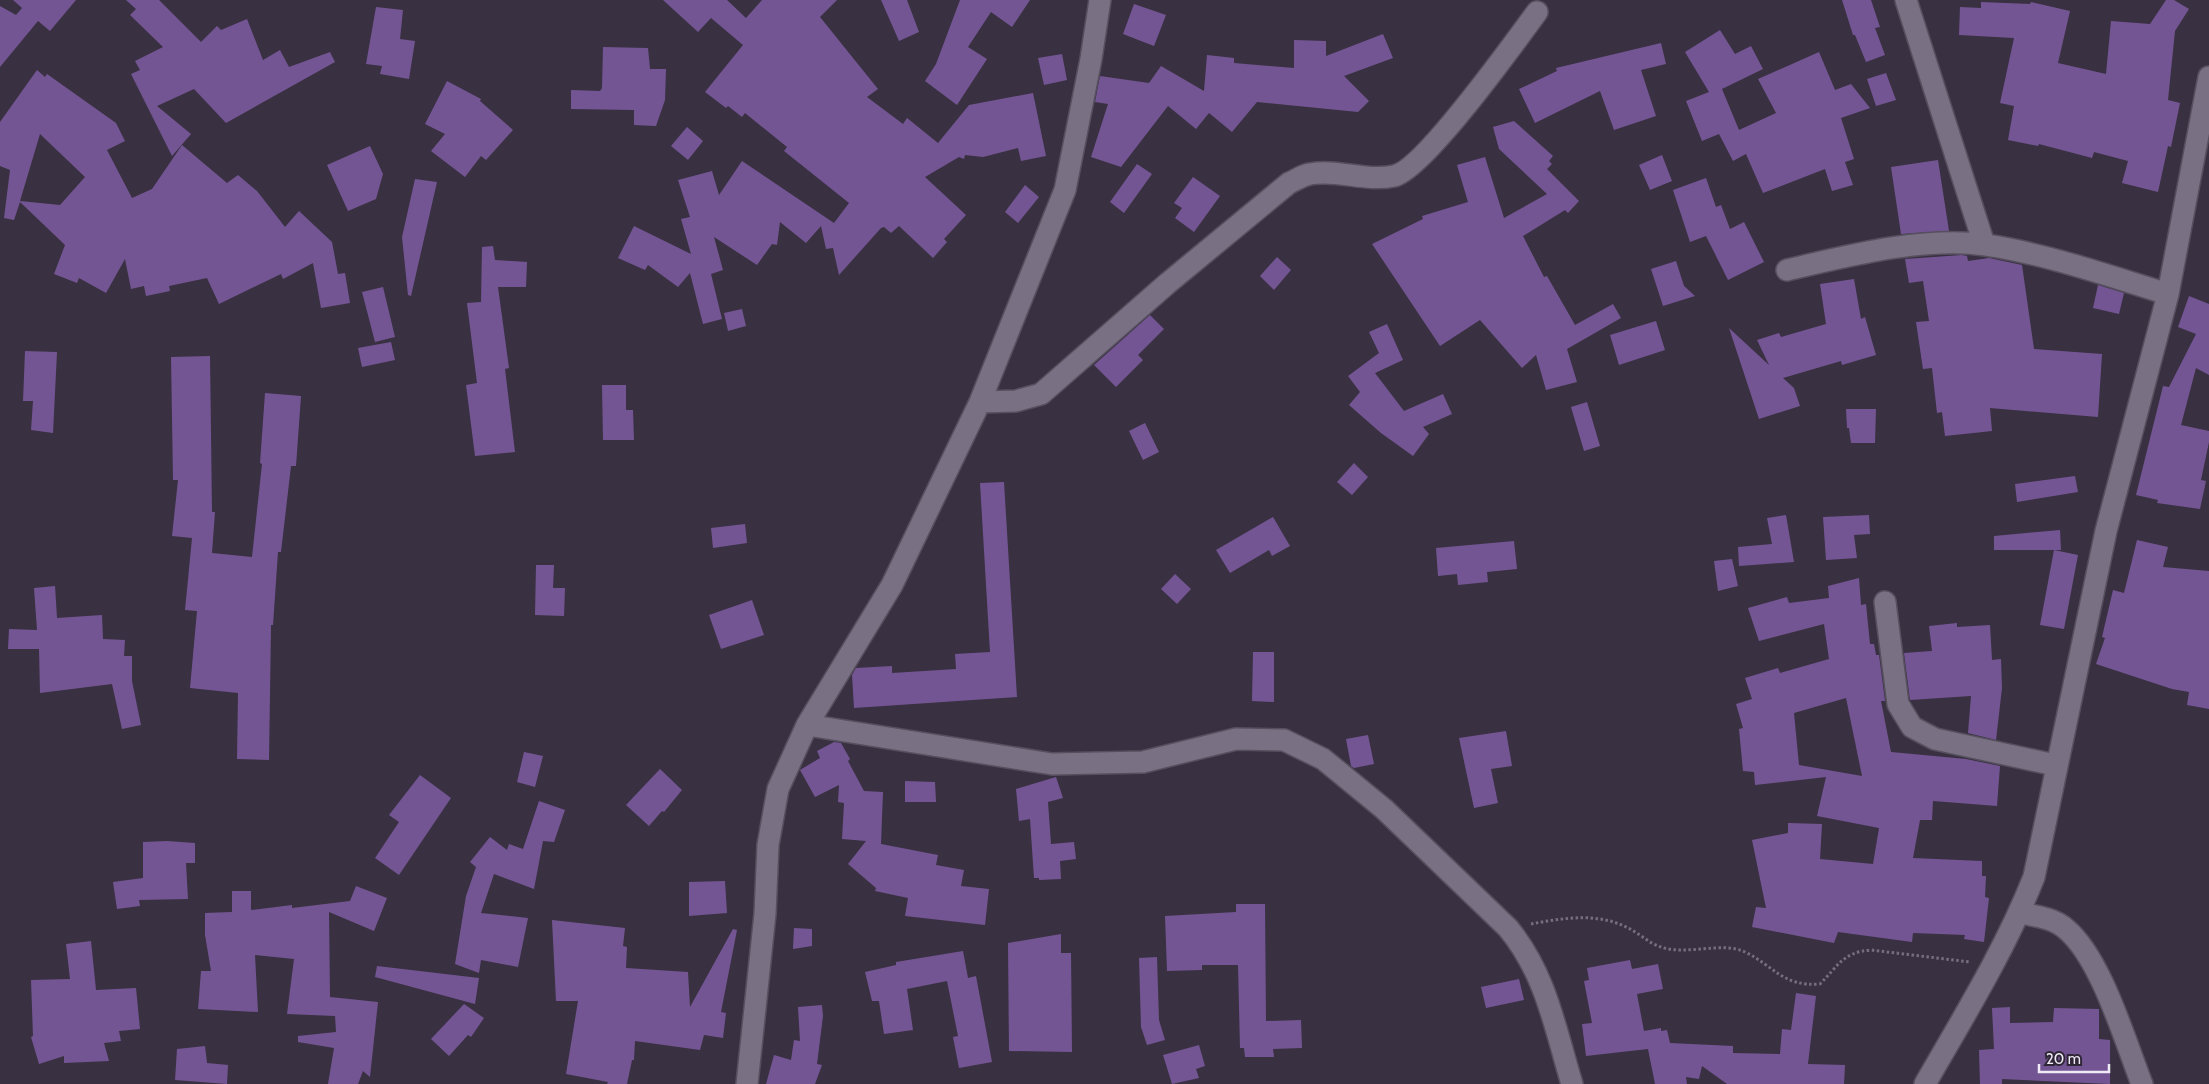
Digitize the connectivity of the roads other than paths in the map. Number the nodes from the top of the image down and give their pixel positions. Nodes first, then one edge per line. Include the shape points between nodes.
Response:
1 (1100, 0) edge
2 (1906, 0) edge
3 (1537, 12) dead end
4 (2209, 77) edge
5 (1984, 244) junction
6 (1787, 270) dead end
7 (2168, 294) junction
8 (980, 402) junction
9 (1885, 602) dead end
10 (807, 724) junction
11 (2055, 765) junction
12 (2020, 913) junction
13 (747, 1084) edge
14 (1572, 1084) edge
15 (1925, 1084) edge
16 (2142, 1084) edge

1 - 8 street via 1065,190
2 - 5 street
3 - 8 street via 1446,130 1421,158 1402,172 1396,176 1367,177 1330,172 1308,174 1289,183 1041,394 1016,401
4 - 7 street
5 - 6 street via 1923,245 1857,253
5 - 7 street via 2046,258
7 - 11 street via 2106,531
8 - 10 street via 892,585
9 - 11 street via 1898,704 1912,727 1935,739
10 - 13 street via 778,789 768,845 765,914
10 - 14 street via 1052,764 1143,762 1236,739 1284,740 1323,759 1384,809 1508,928 1524,948 1540,978
11 - 12 street via 2034,876
12 - 15 street
12 - 16 street via 2045,918 2066,928 2082,945 2103,986

